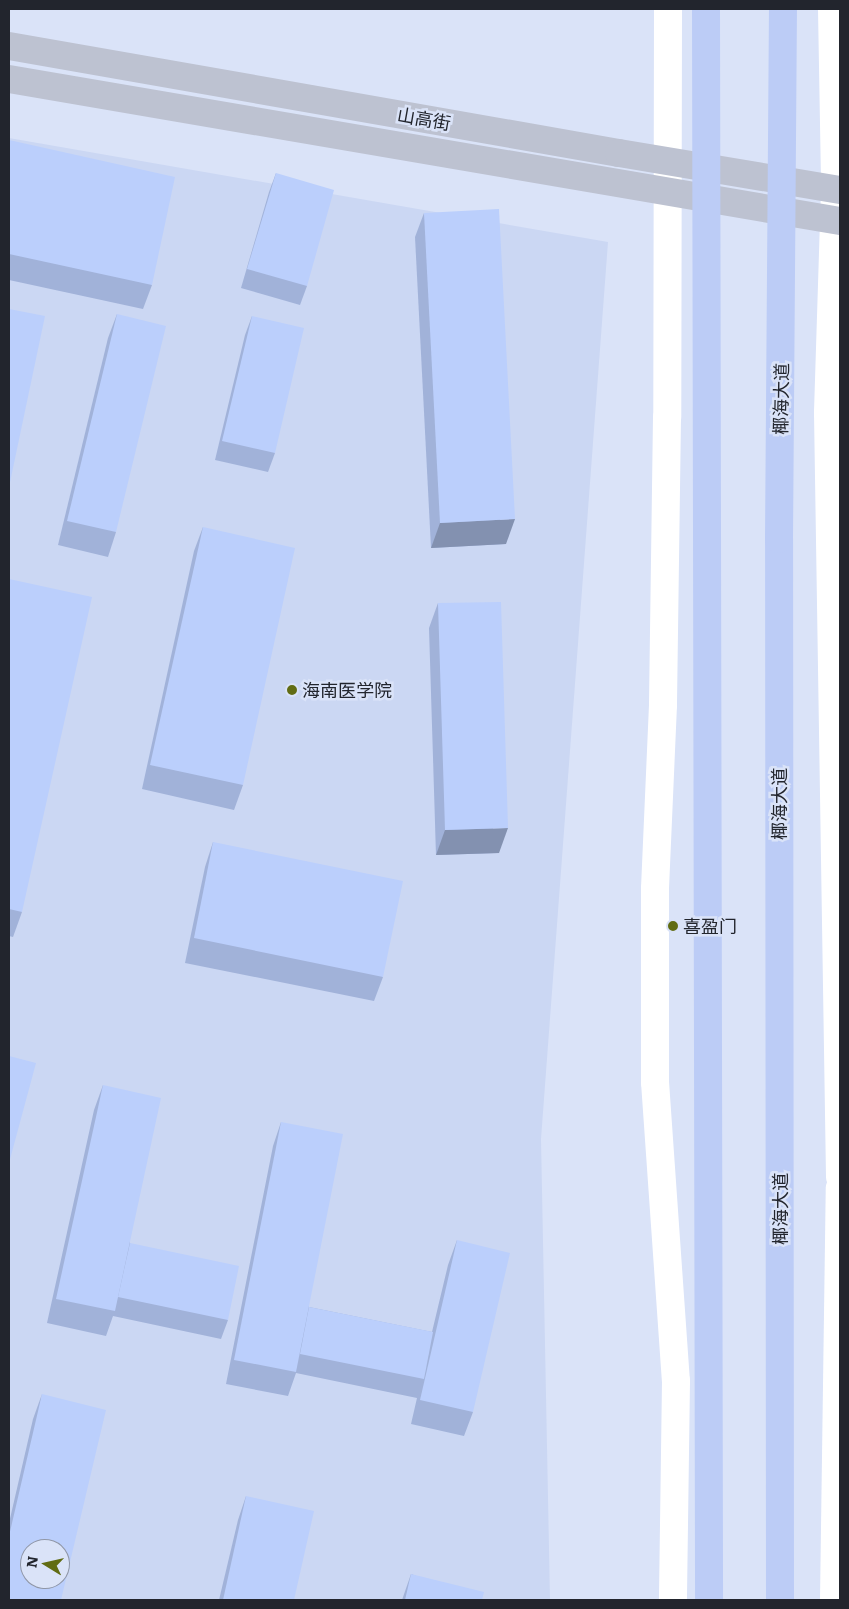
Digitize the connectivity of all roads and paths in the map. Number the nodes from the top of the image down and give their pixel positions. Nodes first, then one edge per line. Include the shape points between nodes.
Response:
1 (668, 9) edge
2 (706, 9) edge
3 (784, 9) edge
4 (832, 9) edge
5 (9, 46) edge
6 (9, 79) edge
7 (667, 161) junction
8 (706, 168) junction
9 (784, 180) junction
10 (837, 189) edge
11 (667, 193) junction
12 (706, 199) junction
13 (783, 212) junction
14 (837, 221) edge
15 (840, 1177) edge
16 (840, 1188) edge
17 (673, 1600) edge
18 (709, 1600) edge
19 (780, 1600) edge
20 (834, 1600) edge

1 - 7 street
2 - 8 highway
3 - 9 highway, 椰海大道
4 - 10 street
5 - 7 main road, 山高街
6 - 11 main road, 山高街
7 - 8 main road, 山高街
7 - 11 street
8 - 9 main road, 山高街
8 - 12 highway
9 - 10 main road, 山高街
9 - 13 highway, 椰海大道
10 - 14 street
11 - 12 main road, 山高街
11 - 17 street via 663,705 655,889 655,1082 676,1381
12 - 13 main road, 山高街
12 - 18 highway
13 - 14 main road, 山高街
13 - 19 highway, 椰海大道 via 779,539
14 - 15 street via 828,413
16 - 20 street

